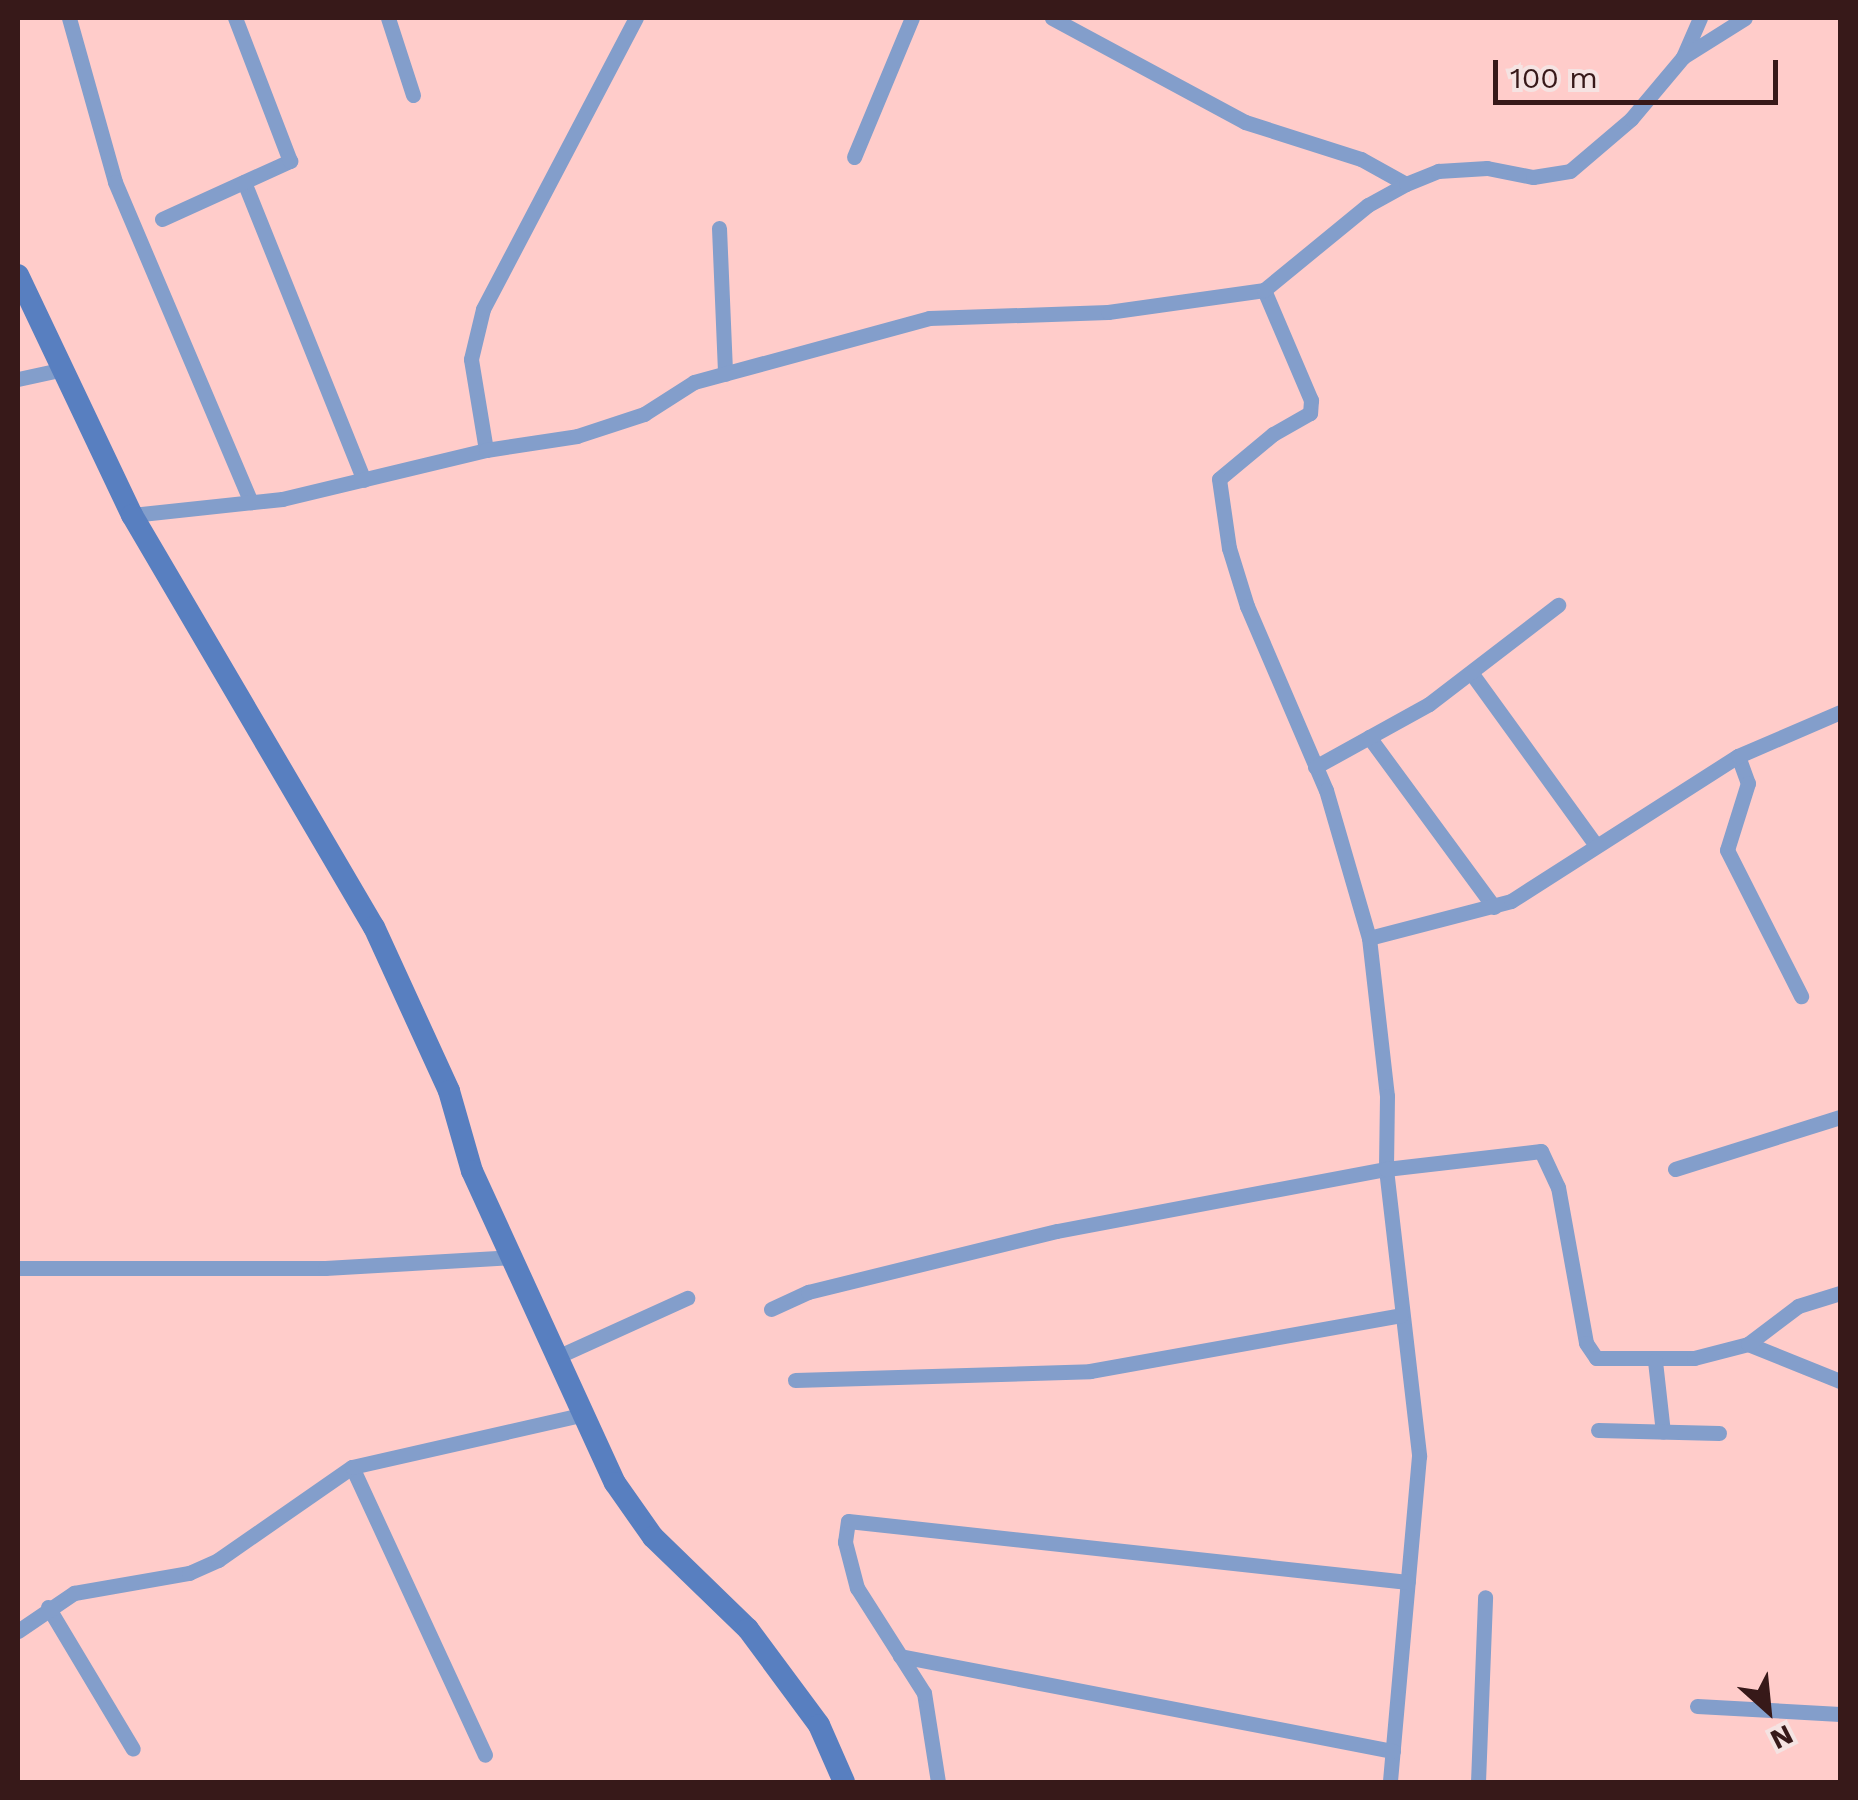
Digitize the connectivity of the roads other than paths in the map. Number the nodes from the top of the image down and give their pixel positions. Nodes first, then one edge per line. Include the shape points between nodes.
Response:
1 (69, 18) edge
2 (235, 18) edge
3 (388, 18) edge
4 (636, 18) edge
5 (912, 18) edge
6 (1052, 18) edge
7 (1700, 18) edge
8 (1745, 18) edge
9 (1683, 57) junction
10 (413, 95) dead end
11 (854, 157) dead end
12 (244, 182) junction
13 (1406, 184) junction
14 (162, 220) dead end
15 (719, 228) dead end
16 (18, 275) edge
17 (1264, 290) junction
18 (64, 369) junction
19 (725, 374) junction
20 (18, 379) edge
21 (486, 450) junction
22 (364, 480) junction
23 (251, 502) junction
24 (132, 515) junction
25 (1558, 606) dead end
26 (1472, 674) junction
27 (1840, 712) edge
28 (1369, 737) junction
29 (1738, 756) junction
30 (1315, 766) junction
31 (1595, 844) junction
32 (1494, 907) junction
33 (1369, 938) junction
34 (1801, 996) dead end
35 (1840, 1117) edge
36 (1386, 1169) junction
37 (1675, 1169) dead end
38 (512, 1258) junction
39 (18, 1268) edge
40 (1840, 1293) edge
41 (687, 1298) dead end
42 (771, 1308) dead end
43 (1402, 1315) junction
44 (1748, 1344) junction
45 (559, 1356) junction
46 (1654, 1361) junction
47 (795, 1380) dead end
48 (1840, 1381) edge
49 (586, 1414) junction
50 (1598, 1430) dead end
51 (1663, 1432) junction
52 (1719, 1433) dead end
53 (352, 1467) junction
54 (1408, 1582) junction
55 (1485, 1597) dead end
56 (48, 1607) junction
57 (18, 1631) edge
58 (900, 1656) junction
59 (1697, 1706) dead end
60 (1840, 1714) edge
61 (133, 1749) dead end
62 (1393, 1751) junction
63 (485, 1755) dead end
64 (844, 1782) edge
65 (938, 1782) edge
66 (1390, 1782) edge
67 (1478, 1782) edge

1 - 23 street via 115,182
2 - 12 street via 290,160
3 - 10 street
4 - 21 street via 482,310 472,360
5 - 11 street
6 - 13 street via 1245,122 1361,159
7 - 9 street
8 - 9 street
9 - 13 street via 1632,119 1570,171 1438,171
12 - 14 street
12 - 22 street
13 - 17 street via 1368,205
15 - 19 street
16 - 18 street
17 - 19 street via 1108,312 929,318
17 - 30 street via 1310,413 1218,479 1228,548 1247,606
18 - 20 street
18 - 24 street
19 - 21 street via 694,382 644,414 577,436
21 - 22 street
22 - 23 street
23 - 24 street
24 - 38 street via 374,927 449,1091 472,1171
25 - 26 street
26 - 28 street
26 - 31 street
27 - 29 street
28 - 30 street
28 - 32 street
29 - 31 street
29 - 34 street via 1748,783 1727,850
30 - 33 street
31 - 32 street
32 - 33 street
33 - 36 street via 1387,1096
35 - 37 street
36 - 42 street via 1057,1231 808,1292
36 - 43 street
36 - 46 street via 1547,1153 1589,1352 1604,1360
38 - 39 street via 324,1268
38 - 45 street
40 - 44 street via 1798,1306
41 - 45 street
43 - 47 street via 1090,1371
43 - 54 street via 1419,1456
44 - 46 street
44 - 48 street
45 - 49 street
46 - 51 street
49 - 53 street
49 - 64 street via 616,1483 644,1523 748,1629 819,1725
50 - 51 street
51 - 52 street
53 - 56 street via 218,1560 189,1573 74,1592
53 - 63 street
54 - 58 street via 848,1521 845,1542 857,1588
54 - 62 street
55 - 67 street
56 - 57 street
56 - 61 street
58 - 62 street
58 - 65 street via 924,1693
59 - 60 street
62 - 66 street

